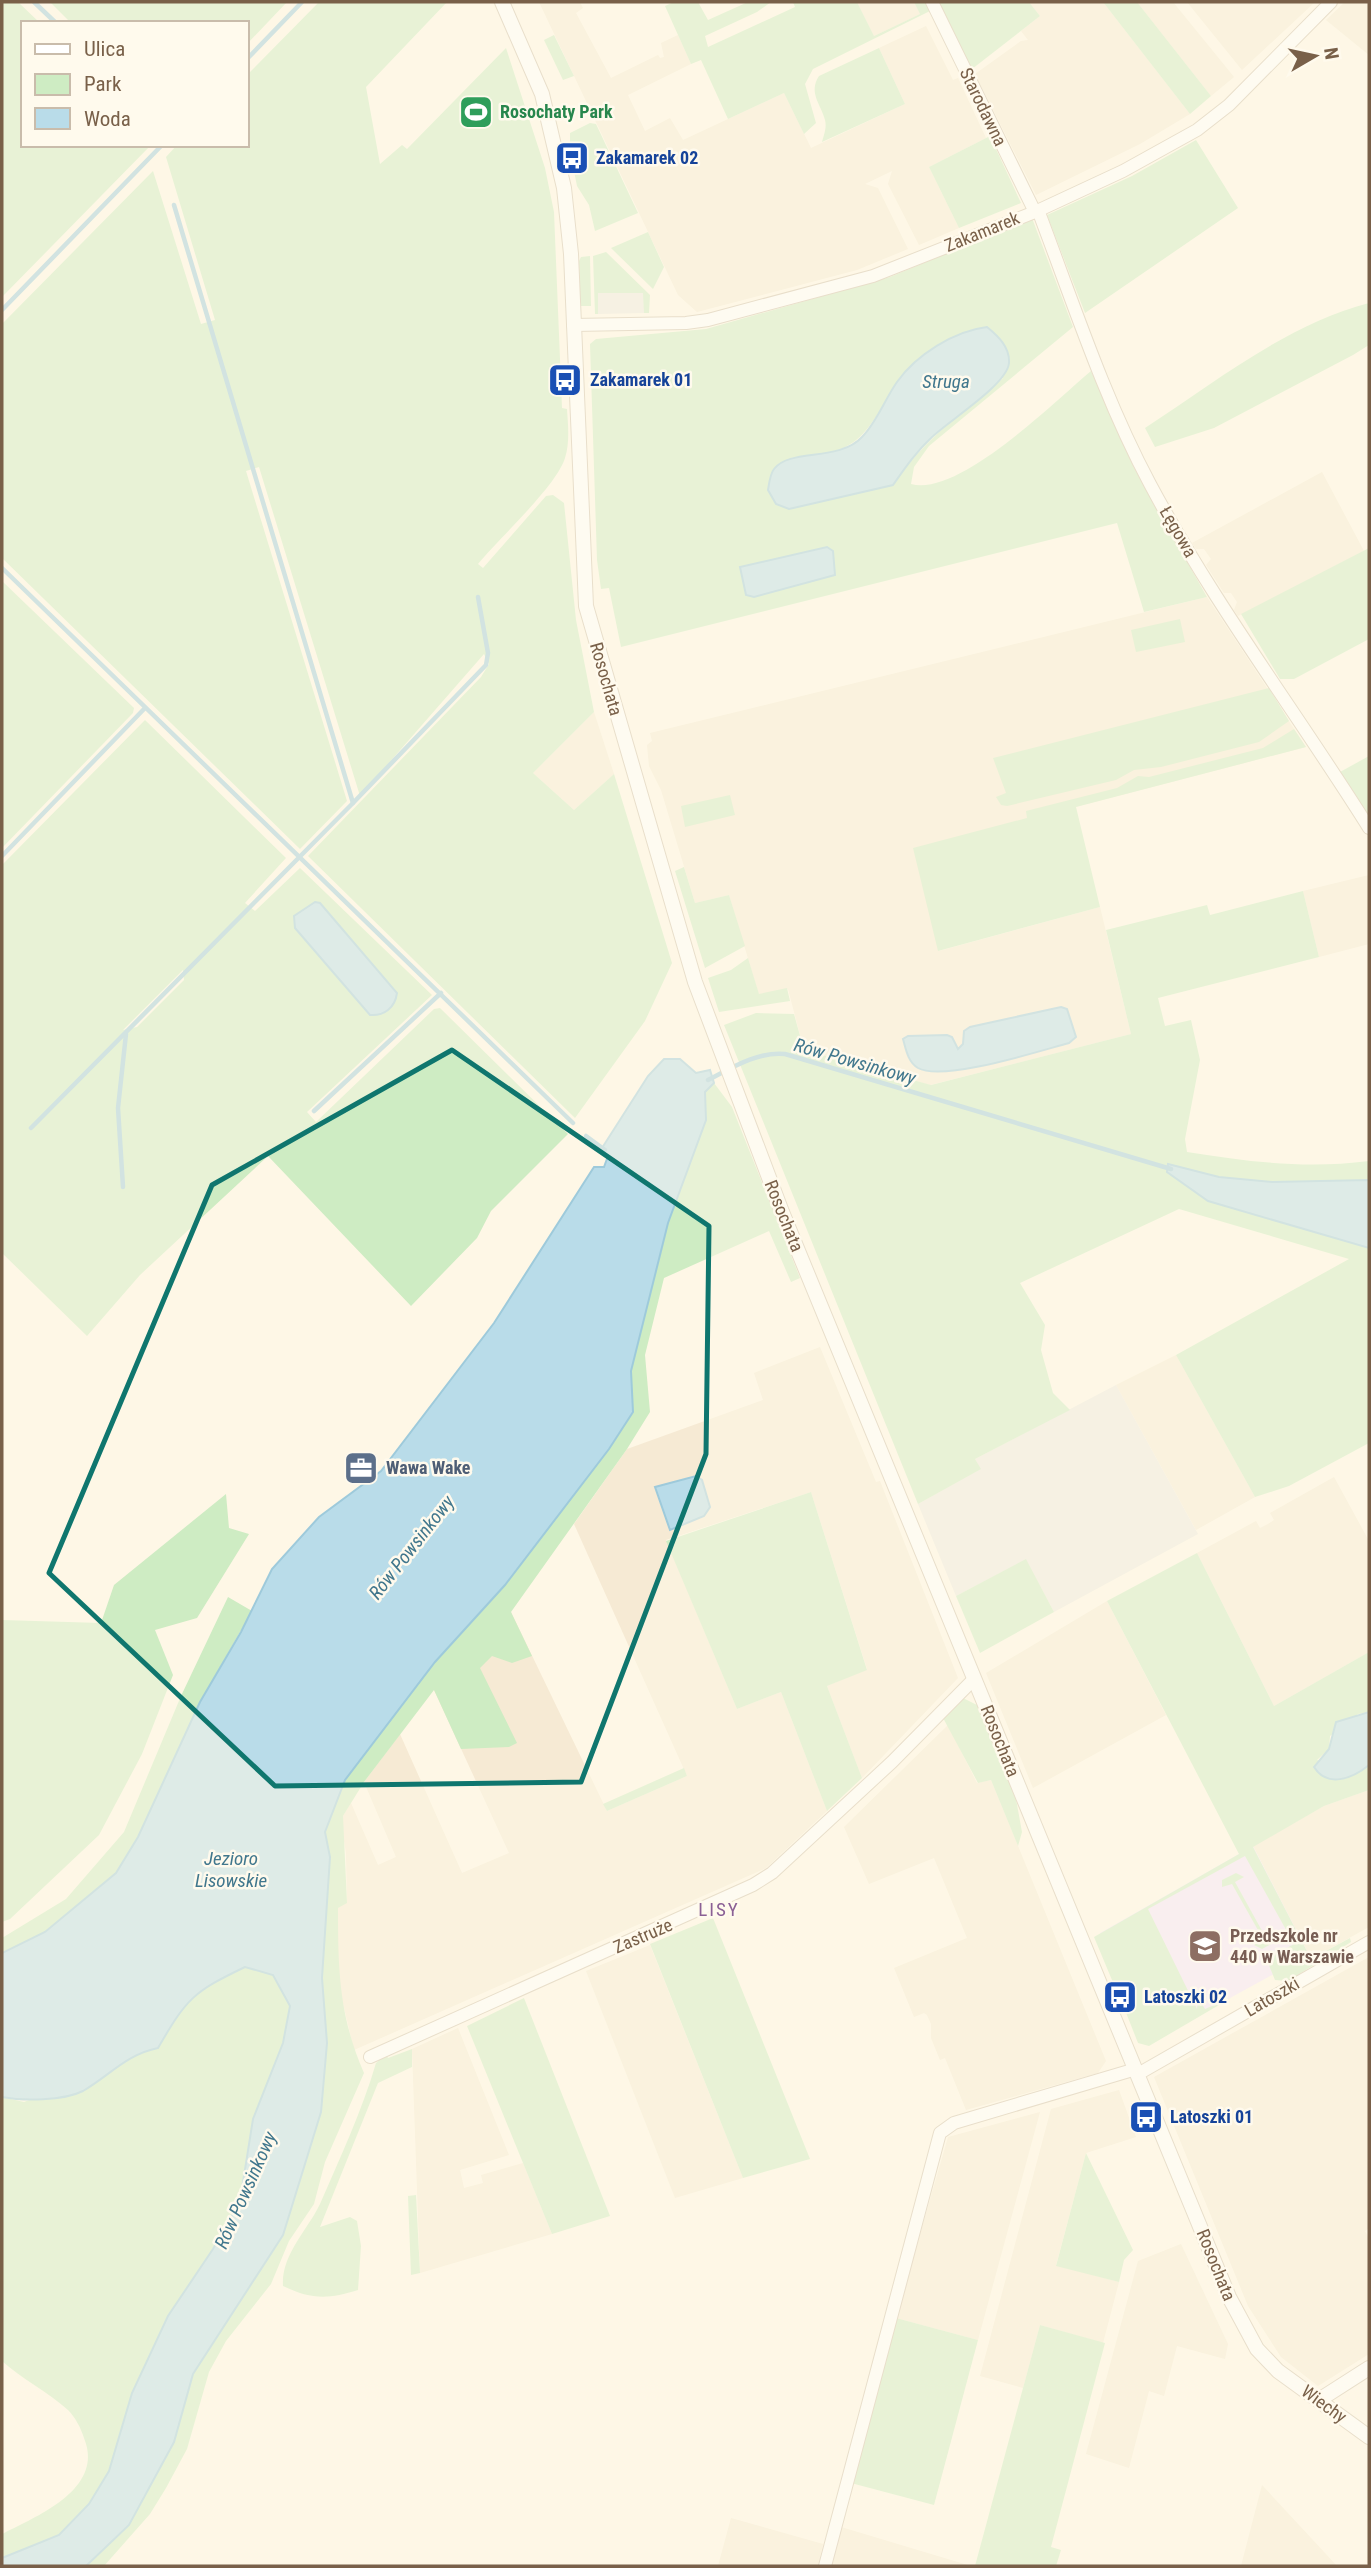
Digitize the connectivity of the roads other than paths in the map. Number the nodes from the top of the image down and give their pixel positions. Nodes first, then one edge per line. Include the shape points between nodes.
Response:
1 (502, 2) edge
2 (932, 2) edge
3 (1331, 2) edge
4 (1037, 211) junction
5 (573, 325) junction
6 (1369, 828) edge
7 (974, 1679) junction
8 (1369, 1942) edge
9 (370, 2057) dead end
10 (1137, 2072) junction
11 (1369, 2368) edge
12 (1278, 2371) joint
13 (1319, 2400) junction
14 (1369, 2437) edge
15 (825, 2566) edge

1 - 5 street, Rosochata via 542,94 553,134 567,209
2 - 4 street, Starodawna
3 - 4 street, Zakamarek via 1249,87 1197,130
4 - 5 street, Zakamarek via 873,276 708,320
4 - 6 street, Łęgowa via 1150,485 1216,595
5 - 7 street, Rosochata via 586,606 695,982
7 - 9 street, Zastruże via 818,1832 753,1885
7 - 10 street, Rosochata
8 - 10 street, Latoszki
10 - 12 street, Rosochata via 1229,2297 1257,2349
10 - 15 street, Latoszki via 954,2123 940,2133
11 - 13 street
12 - 13 street, Wiechy
13 - 14 street, Wiechy

